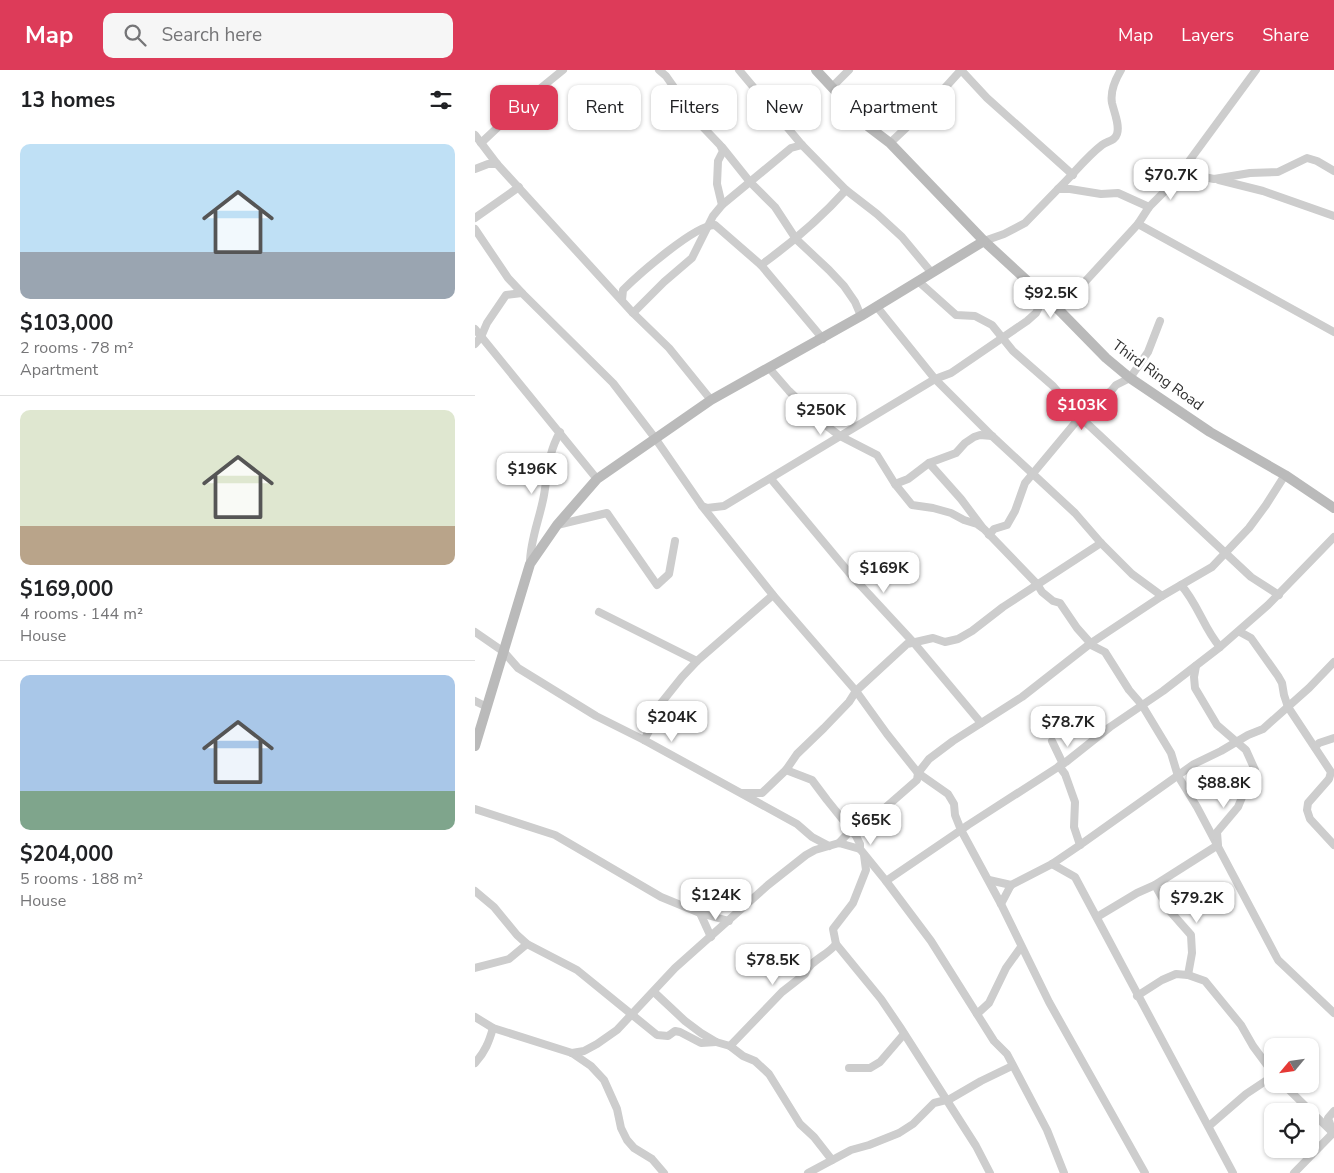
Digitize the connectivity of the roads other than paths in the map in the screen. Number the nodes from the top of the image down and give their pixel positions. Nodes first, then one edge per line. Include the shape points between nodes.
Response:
1 (563, 70) edge
2 (659, 70) edge
3 (739, 70) edge
4 (816, 70) edge
5 (849, 70) edge
6 (961, 70) edge
7 (1121, 70) edge
8 (1256, 70) edge
9 (834, 85) edge
10 (831, 86) edge
11 (873, 130) edge
12 (794, 133) junction
13 (475, 135) edge
14 (481, 143) junction
15 (890, 143) junction
16 (720, 145) junction
17 (802, 145) junction
18 (791, 148) junction
19 (497, 164) junction
20 (475, 170) edge
21 (1334, 171) edge
22 (1073, 175) junction
23 (1214, 179) junction
24 (750, 182) junction
25 (1173, 183) junction
26 (519, 187) junction
27 (1058, 189) junction
28 (846, 190) junction
29 (721, 205) junction
30 (1149, 207) junction
31 (1334, 216) edge
32 (475, 218) edge
33 (1138, 224) junction
34 (709, 225) junction
35 (475, 229) edge
36 (796, 239) junction
37 (984, 240) junction
38 (761, 265) junction
39 (931, 272) junction
40 (918, 281) junction
41 (522, 293) junction
42 (1044, 297) junction
43 (622, 300) junction
44 (877, 307) junction
45 (1059, 310) junction
46 (633, 313) junction
47 (861, 316) junction
48 (1160, 321) dead end
49 (475, 329) edge
50 (1334, 332) edge
51 (481, 337) junction
52 (1003, 338) junction
53 (823, 339) junction
54 (475, 344) edge
55 (769, 368) junction
56 (1130, 378) junction
57 (935, 379) junction
58 (711, 400) junction
59 (1079, 416) junction
60 (560, 432) junction
61 (840, 436) junction
62 (992, 436) junction
63 (655, 438) junction
64 (929, 463) junction
65 (1033, 474) junction
66 (1285, 475) junction
67 (597, 479) junction
68 (771, 479) junction
69 (895, 484) junction
70 (701, 506) junction
71 (1334, 508) edge
72 (557, 526) junction
73 (987, 532) junction
74 (1334, 537) edge
75 (675, 541) dead end
76 (1101, 543) junction
77 (1225, 551) junction
78 (530, 564) junction
79 (1037, 584) junction
80 (1181, 585) junction
81 (773, 595) junction
82 (1279, 595) junction
83 (1162, 596) junction
84 (599, 612) dead end
85 (475, 632) edge
86 (1240, 632) junction
87 (914, 642) junction
88 (1091, 643) junction
89 (1220, 648) junction
90 (504, 652) junction
91 (697, 661) junction
92 (1334, 662) edge
93 (1196, 666) junction
94 (856, 691) junction
95 (475, 701) edge
96 (1142, 705) junction
97 (487, 707) junction
98 (1288, 707) junction
99 (981, 723) junction
100 (1334, 738) edge
101 (643, 740) junction
102 (1053, 741) dead end
103 (1236, 741) junction
104 (475, 746) edge
105 (1315, 747) junction
106 (1061, 765) junction
107 (786, 770) junction
108 (918, 773) junction
109 (1178, 776) junction
110 (742, 793) junction
111 (762, 793) junction
112 (765, 806) junction
113 (475, 808) edge
114 (851, 830) junction
115 (961, 830) junction
116 (839, 843) junction
117 (1080, 845) junction
118 (1218, 845) junction
119 (1334, 845) edge
120 (829, 846) junction
121 (862, 852) junction
122 (1052, 864) junction
123 (989, 880) junction
124 (886, 881) junction
125 (1011, 885) junction
126 (1155, 885) junction
127 (475, 891) edge
128 (1001, 904) junction
129 (700, 913) junction
130 (1097, 917) junction
131 (729, 921) junction
132 (711, 937) junction
133 (527, 944) junction
134 (836, 944) junction
135 (1021, 947) junction
136 (475, 968) edge
137 (1188, 975) junction
138 (654, 992) junction
139 (1137, 996) junction
140 (1334, 1013) edge
141 (633, 1014) junction
142 (977, 1014) junction
143 (475, 1017) edge
144 (493, 1028) junction
145 (904, 1034) junction
146 (716, 1042) junction
147 (730, 1046) junction
148 (572, 1053) junction
149 (1264, 1061) edge
150 (475, 1063) edge
151 (1012, 1066) junction
152 (849, 1068) dead end
153 (1264, 1081) edge
154 (1292, 1093) edge
155 (947, 1100) junction
156 (1334, 1111) edge
157 (1209, 1126) junction
158 (1334, 1133) edge
159 (831, 1160) junction
160 (664, 1173) edge
161 (808, 1173) edge
162 (990, 1173) edge
163 (1064, 1173) edge
164 (1145, 1173) edge
165 (1233, 1173) edge
166 (1294, 1173) edge

1 - 14 street
2 - 16 street
3 - 12 street
4 - 10 street, Third Ring Road
5 - 9 street
6 - 15 street
6 - 22 street via 987,98
7 - 22 street via 1112,95 1117,136 1091,154
8 - 25 street
11 - 15 street, Third Ring Road
12 - 17 street
12 - 18 street
13 - 14 street
14 - 19 street
15 - 37 street, Third Ring Road
16 - 24 street
16 - 29 street via 723,151 718,161 717,184
17 - 18 street
17 - 28 street
18 - 24 street
19 - 20 street
19 - 26 street
21 - 23 street via 1307,158 1278,172
22 - 27 street
23 - 25 street via 1199,176
23 - 31 street via 1263,191
24 - 29 street
24 - 36 street via 775,207
25 - 30 street
26 - 32 street
26 - 43 street
27 - 30 street via 1118,193
27 - 37 street via 1025,223
28 - 36 street
28 - 39 street via 896,231
29 - 34 street
30 - 33 street
33 - 45 street
33 - 50 street
34 - 38 street via 715,225
34 - 43 street via 691,234 635,278 623,290
34 - 46 street via 692,258
35 - 41 street
36 - 38 street
36 - 47 street via 844,286
37 - 39 street
37 - 42 street, Third Ring Road
38 - 53 street
39 - 40 street
40 - 44 street
40 - 52 street via 955,315 975,316 992,326
41 - 51 street via 506,295
41 - 63 street via 613,383
42 - 45 street, Third Ring Road
42 - 52 street via 1027,321
43 - 46 street
44 - 47 street
44 - 57 street
45 - 56 street, Third Ring Road
46 - 58 street via 669,348
47 - 53 street
48 - 56 street via 1147,352
49 - 51 street
51 - 54 street
51 - 60 street
52 - 57 street via 951,373
52 - 59 street
53 - 55 street
55 - 58 street
55 - 61 street via 819,420
56 - 59 street via 1116,385
56 - 66 street, Third Ring Road via 1209,432
57 - 61 street
57 - 62 street
58 - 63 street
59 - 65 street
59 - 77 street
60 - 67 street
60 - 78 street via 548,462
61 - 68 street
61 - 69 street via 877,455
62 - 64 street via 974,437 957,452
62 - 65 street
63 - 67 street
63 - 70 street
64 - 69 street via 908,479
64 - 73 street
65 - 73 street via 1025,483 1007,525
65 - 76 street via 1073,511
66 - 71 street, Third Ring Road
66 - 77 street via 1249,528
67 - 72 street
68 - 70 street via 724,506
68 - 87 street via 851,575
69 - 73 street via 912,506 951,512
70 - 81 street
72 - 75 street via 607,513 657,585 669,574
72 - 78 street
73 - 79 street
74 - 82 street
76 - 79 street
76 - 83 street via 1132,574
77 - 80 street via 1212,567
77 - 82 street via 1251,577
78 - 90 street
79 - 87 street via 958,639 945,642 933,638
79 - 88 street via 1042,592 1060,603
80 - 83 street
80 - 89 street via 1193,599
81 - 91 street
81 - 94 street
82 - 86 street
83 - 88 street
84 - 91 street
85 - 90 street
86 - 89 street
86 - 98 street via 1251,638 1282,682
87 - 94 street via 907,644
87 - 99 street
88 - 96 street via 1105,652
88 - 99 street via 1022,697
89 - 93 street
90 - 97 street
90 - 101 street via 517,668
91 - 101 street via 658,707
92 - 98 street
93 - 96 street
93 - 103 street via 1195,688 1217,725
94 - 107 street
94 - 108 street
95 - 97 street
96 - 106 street
96 - 109 street via 1171,753
97 - 104 street
98 - 103 street via 1263,730
98 - 105 street
99 - 108 street via 929,759
100 - 105 street
101 - 110 street
102 - 106 street
103 - 109 street
103 - 118 street via 1246,750 1255,770 1238,807 1217,832
105 - 119 street via 1331,776 1308,803 1307,810 1310,819
106 - 115 street
106 - 117 street via 1075,802 1074,828
107 - 111 street
107 - 114 street via 813,780
108 - 114 street via 917,780 873,820 863,828
108 - 115 street via 948,794
109 - 117 street
109 - 118 street
110 - 111 street
110 - 112 street
111 - 112 street
112 - 120 street
113 - 129 street via 555,835 661,897
114 - 116 street
114 - 121 street
115 - 123 street
115 - 124 street
116 - 120 street
116 - 121 street
117 - 122 street
118 - 126 street
118 - 140 street via 1278,960
120 - 131 street via 806,854
121 - 124 street
121 - 134 street via 866,870 853,903 833,929
122 - 125 street
122 - 130 street via 1075,877
123 - 125 street
123 - 128 street
124 - 142 street via 931,941
125 - 128 street
126 - 130 street
126 - 137 street via 1169,910 1191,935
127 - 133 street
128 - 135 street
129 - 131 street
129 - 132 street
130 - 139 street
131 - 132 street
132 - 138 street via 675,968
133 - 136 street via 509,959
133 - 141 street via 577,970
134 - 145 street via 881,999
134 - 147 street
135 - 142 street via 1006,968 989,1003
135 - 164 street
137 - 139 street via 1176,974
137 - 149 street via 1205,981 1241,1025
138 - 141 street
138 - 146 street via 685,1021
139 - 157 street
141 - 146 street via 657,1035 667,1036 675,1031 701,1043
141 - 148 street via 597,1044
142 - 151 street via 1007,1054
143 - 144 street
144 - 148 street
144 - 150 street via 484,1053
145 - 152 street via 880,1062 870,1068
145 - 155 street
146 - 147 street
147 - 159 street via 769,1074 800,1124
148 - 160 street via 604,1080 627,1140
151 - 155 street
151 - 163 street via 1047,1130
153 - 157 street
154 - 158 street
155 - 159 street via 934,1104 899,1133
155 - 162 street
156 - 158 street via 1328,1118
157 - 165 street
158 - 166 street
159 - 161 street

